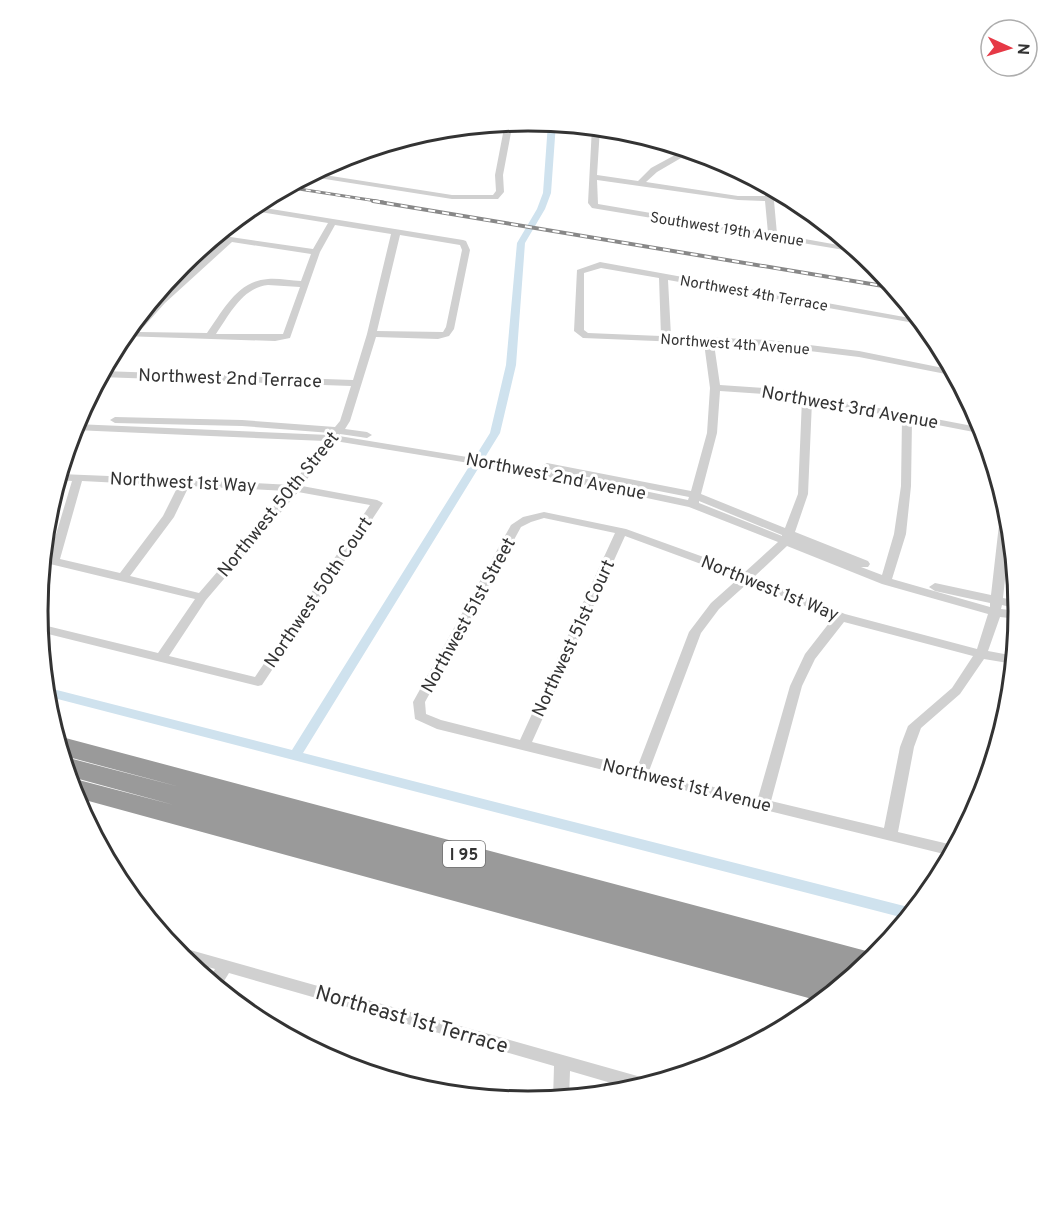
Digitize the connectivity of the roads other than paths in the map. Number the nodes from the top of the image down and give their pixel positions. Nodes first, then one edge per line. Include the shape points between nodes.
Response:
1 (507, 132) edge
2 (596, 136) edge
3 (679, 156) edge
4 (324, 177) edge
5 (594, 177) junction
6 (641, 183) junction
7 (770, 196) edge
8 (771, 199) junction
9 (265, 210) edge
10 (333, 221) junction
11 (396, 232) junction
12 (773, 237) junction
13 (225, 239) edge
14 (229, 240) junction
15 (838, 247) joint
16 (842, 248) edge
17 (316, 252) junction
18 (663, 276) junction
19 (304, 284) junction
20 (162, 301) edge
21 (911, 320) edge
22 (136, 334) edge
23 (372, 334) junction
24 (210, 336) junction
25 (586, 336) joint
26 (666, 339) junction
27 (709, 342) junction
28 (946, 372) edge
29 (110, 374) edge
30 (358, 383) junction
31 (715, 388) junction
32 (807, 397) junction
33 (907, 415) junction
34 (89, 419) edge
35 (85, 427) edge
36 (972, 429) edge
37 (336, 434) junction
38 (67, 477) edge
39 (78, 478) junction
40 (186, 481) junction
41 (295, 488) junction
42 (694, 500) junction
43 (377, 503) joint
44 (527, 519) joint
45 (622, 531) junction
46 (787, 537) junction
47 (1003, 538) edge
48 (748, 577) junction
49 (887, 578) junction
50 (122, 579) junction
51 (202, 597) junction
52 (1009, 606) edge
53 (995, 607) junction
54 (1009, 612) edge
55 (841, 617) junction
56 (49, 630) edge
57 (981, 654) junction
58 (1006, 658) edge
59 (161, 659) junction
60 (420, 716) joint
61 (524, 745) junction
62 (68, 748) edge
63 (75, 769) edge
64 (640, 774) junction
65 (83, 790) edge
66 (764, 803) junction
67 (91, 807) edge
68 (890, 835) junction
69 (946, 849) edge
70 (196, 958) edge
71 (858, 961) edge
72 (225, 966) junction
73 (842, 975) edge
74 (218, 978) edge
75 (824, 990) edge
76 (808, 1002) edge
77 (562, 1061) junction
78 (631, 1081) edge
79 (561, 1091) edge

1 - 4 street via 499,175 500,192 495,197 452,197
2 - 5 street
3 - 6 street via 657,166
5 - 6 street
5 - 12 street, Southwest 19th Avenue via 595,206
6 - 8 street via 738,198
7 - 8 street
8 - 12 street
9 - 10 street
10 - 11 street
10 - 17 street
11 - 23 street, Northwest 50th Street
11 - 23 street via 463,243 466,250 451,327 438,336
12 - 15 street, Southwest 19th Avenue
13 - 14 street
14 - 17 street
14 - 20 street
15 - 16 street, Southwest 19th Avenue
17 - 19 street
18 - 21 street, Northwest 4th Terrace
18 - 25 street, Northwest 4th Terrace via 600,266 580,272 579,331
18 - 26 street
19 - 24 street via 255,284 237,299
19 - 24 street via 287,336
22 - 24 street
23 - 30 street, Northwest 50th Street
25 - 26 street, Northwest 4th Avenue
26 - 27 street, Northwest 4th Avenue
27 - 28 street, Northwest 4th Avenue via 768,343 858,354
27 - 31 street
29 - 30 street, Northwest 2nd Terrace
30 - 37 street, Northwest 50th Street via 345,421
31 - 32 street, Northwest 3rd Avenue
31 - 42 street via 712,433
32 - 33 street, Northwest 3rd Avenue
32 - 46 street via 802,494
33 - 36 street, Northwest 3rd Avenue
33 - 49 street via 906,486 900,534
34 - 37 street, Northwest 2nd Avenue via 255,424
35 - 37 street, Northwest 2nd Avenue
37 - 41 street, Northwest 50th Street
37 - 42 street, Northwest 2nd Avenue
38 - 39 street, Northwest 1st Way
39 - 40 street, Northwest 1st Way
39 - 50 street via 54,561
40 - 41 street, Northwest 1st Way
40 - 50 street via 168,517
41 - 43 street, Northwest 1st Way
41 - 51 street, Northwest 50th Street
42 - 46 street, Northwest 2nd Avenue
43 - 59 street, Northwest 50th Court via 258,682
44 - 45 street, Northwest 1st Way via 544,515
44 - 60 street, Northwest 51st Street via 517,525 419,702
45 - 48 street, Northwest 1st Way
45 - 61 street, Northwest 51st Court
46 - 48 street
46 - 49 street, Northwest 2nd Avenue
47 - 53 street
48 - 55 street, Northwest 1st Way
48 - 64 street via 715,606 695,632
49 - 53 street, Northwest 2nd Avenue
50 - 51 street
51 - 59 street, Northwest 50th Street
52 - 53 street, Northwest 2nd Avenue
53 - 54 street, Northwest 2nd Avenue
53 - 57 street
55 - 57 street, Northwest 1st Way
55 - 66 street via 809,657 796,686
56 - 59 street
57 - 58 street, Northwest 1st Way
57 - 68 street via 956,691 915,726 907,747
60 - 61 street, Northwest 1st Avenue via 437,724
61 - 64 street, Northwest 1st Avenue
62 - 71 highway, I 95
63 - 73 highway
64 - 66 street, Northwest 1st Avenue
65 - 75 highway
66 - 68 street, Northwest 1st Avenue
67 - 76 highway
68 - 69 street, Northwest 1st Avenue
70 - 72 street, Northeast 1st Terrace
72 - 74 street
72 - 77 street, Northeast 1st Terrace
77 - 78 street, Northeast 1st Terrace
77 - 79 street

